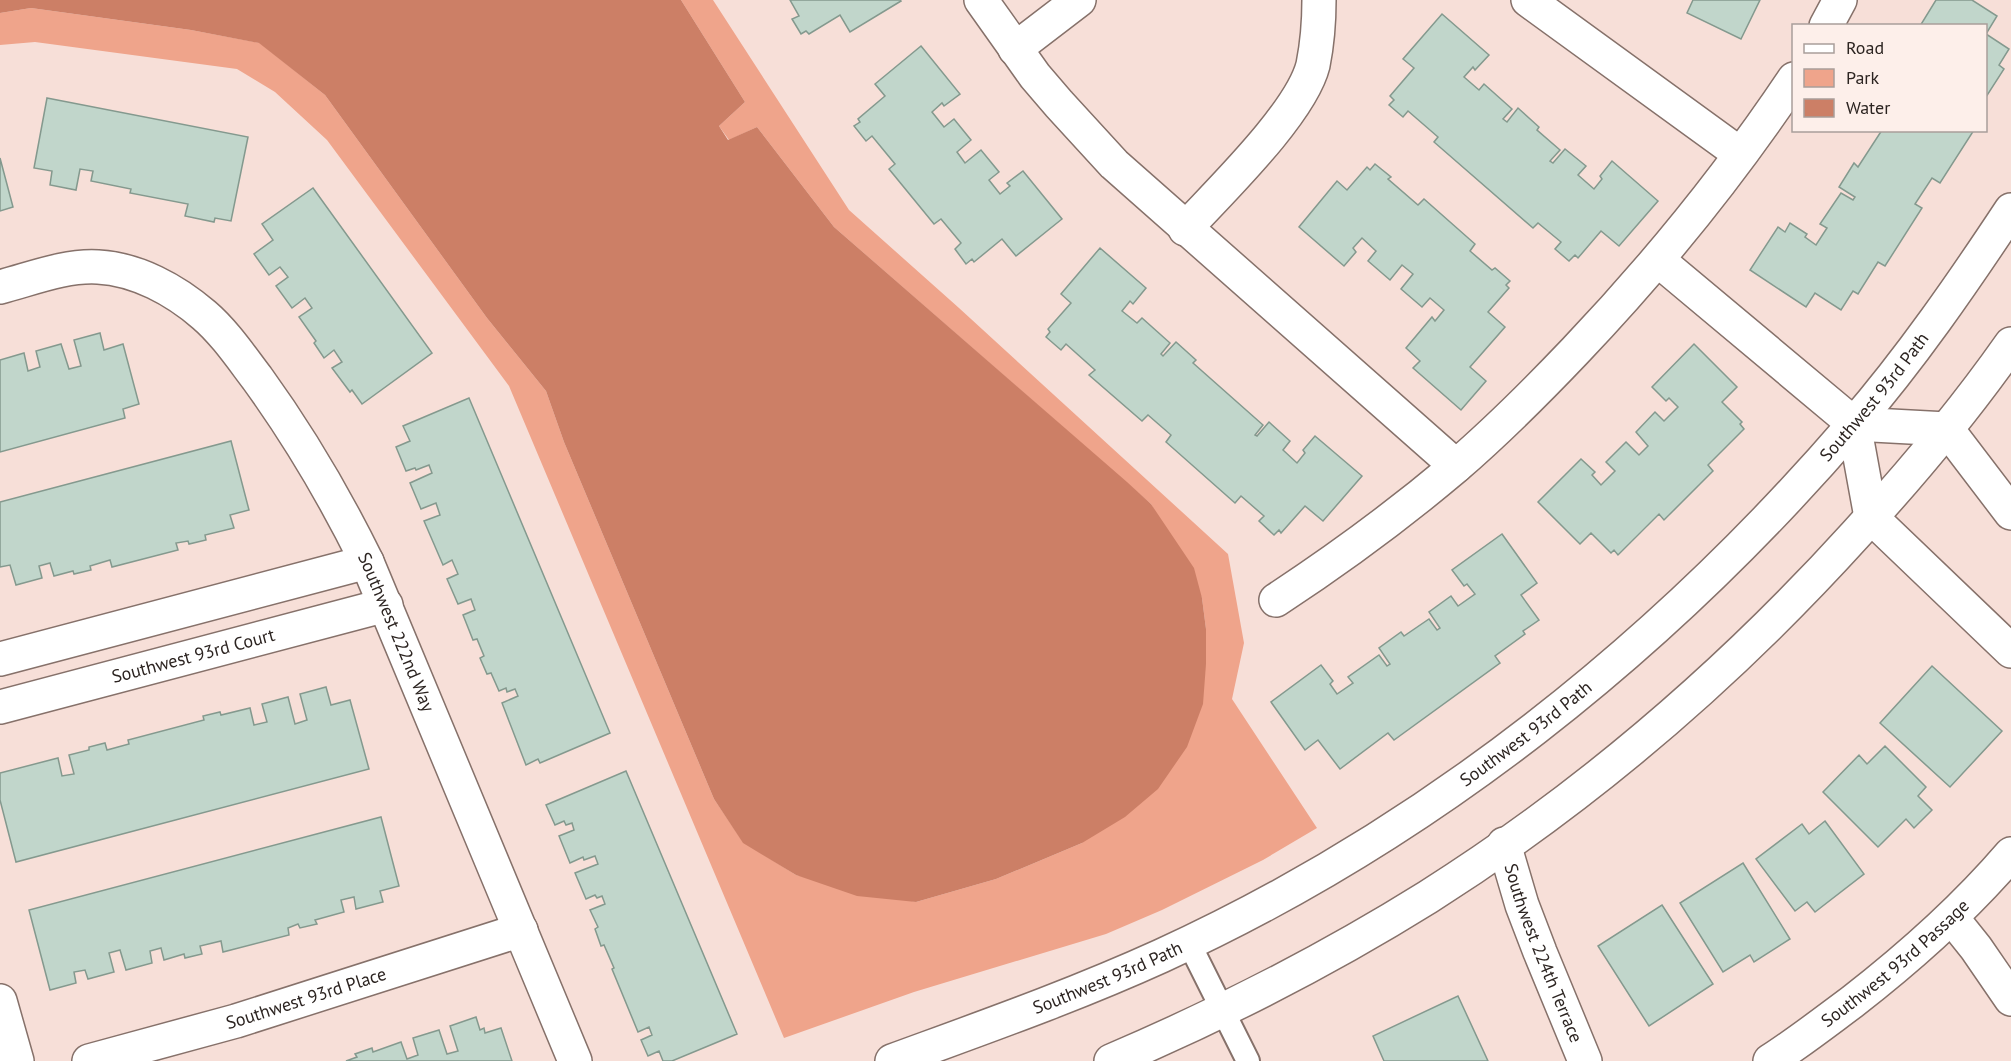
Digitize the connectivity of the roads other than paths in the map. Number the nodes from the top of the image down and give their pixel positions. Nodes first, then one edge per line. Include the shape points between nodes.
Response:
1 (981, 0) edge
2 (1079, 0) edge
3 (1319, 0) edge
4 (1528, 0) edge
5 (1840, 0) edge
6 (1827, 24) edge
7 (1015, 48) junction
8 (1792, 82) edge
9 (1740, 154) junction
10 (2011, 210) edge
11 (1185, 229) junction
12 (1658, 260) junction
13 (0, 287) edge
14 (2011, 344) edge
15 (1854, 424) junction
16 (1947, 429) junction
17 (1456, 466) junction
18 (2011, 513) edge
19 (1871, 517) junction
20 (367, 562) junction
21 (1276, 600) dead end
22 (386, 605) junction
23 (2011, 651) edge
24 (0, 659) edge
25 (0, 707) edge
26 (1504, 844) junction
27 (2011, 854) edge
28 (1952, 918) junction
29 (521, 930) junction
30 (1189, 943) junction
31 (2011, 999) edge
32 (0, 1001) edge
33 (1223, 1010) junction
34 (17, 1061) edge
35 (89, 1061) edge
36 (574, 1061) edge
37 (892, 1061) edge
38 (1112, 1061) edge
39 (1248, 1061) edge
40 (1585, 1061) edge
41 (1770, 1061) edge

1 - 7 street
2 - 7 street
3 - 11 street via 1312,65 1296,100 1259,148
4 - 9 street
5 - 6 street
7 - 11 street via 1114,164
8 - 9 street
9 - 12 street
10 - 15 street, Southwest 93rd Path via 1929,328
11 - 17 street
12 - 15 street
12 - 17 street via 1542,385
13 - 20 street, Southwest 222nd Way via 76,268 98,267 127,272 178,296 206,317 272,398 308,452
14 - 16 street
15 - 16 street
15 - 19 street
15 - 30 street, Southwest 93rd Path via 1685,602 1527,735 1471,777 1350,855
16 - 18 street
16 - 19 street
17 - 21 street via 1326,567
19 - 23 street
19 - 26 street via 1816,578 1686,704 1604,771
20 - 22 street, Southwest 222nd Way
20 - 24 street
22 - 25 street, Southwest 93rd Court
22 - 29 street, Southwest 222nd Way
26 - 33 street via 1396,916
26 - 40 street, Southwest 224th Terrace via 1536,943
27 - 28 street, Southwest 93rd Passage
28 - 31 street
28 - 41 street, Southwest 93rd Passage via 1869,989
29 - 35 street, Southwest 93rd Place via 236,1021
29 - 36 street, Southwest 222nd Way
30 - 33 lane
30 - 37 street, Southwest 93rd Path via 1093,986
32 - 34 street
33 - 38 street
33 - 39 lane

